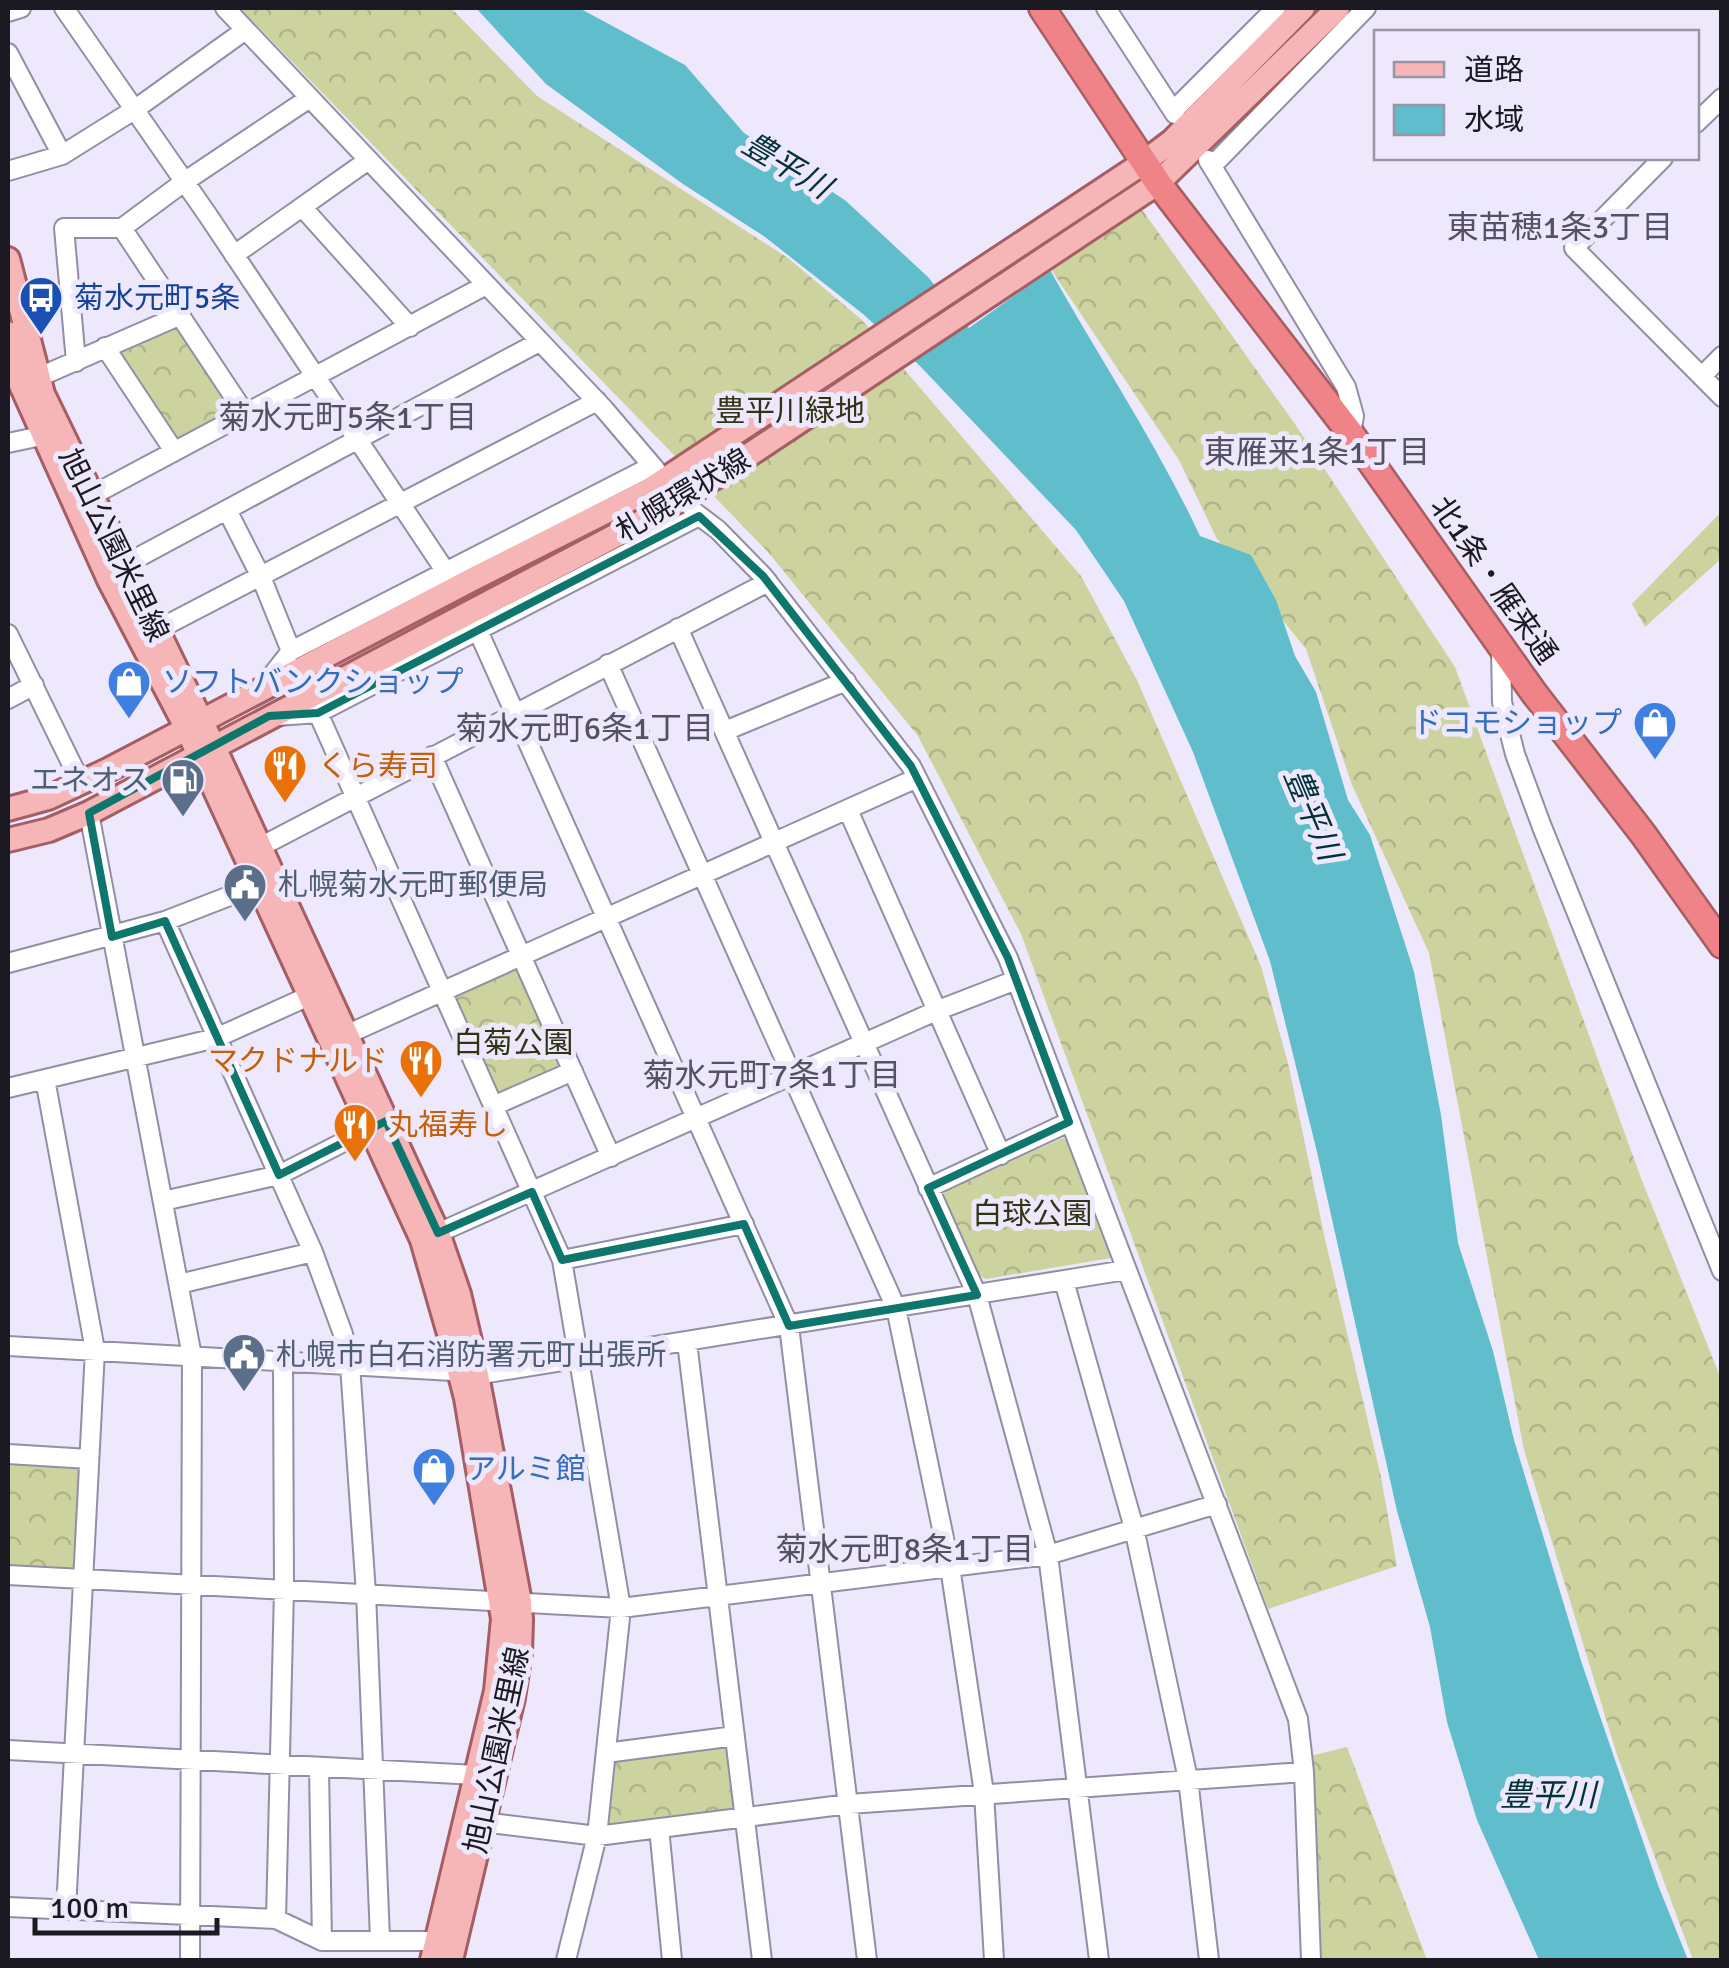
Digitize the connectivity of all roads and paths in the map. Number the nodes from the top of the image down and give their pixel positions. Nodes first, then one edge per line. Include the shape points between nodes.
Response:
1 (21, 8) edge
2 (64, 8) edge
3 (224, 8) edge
4 (1042, 8) edge
5 (1106, 8) edge
6 (1276, 8) edge
7 (1303, 8) edge
8 (1338, 8) edge
9 (1366, 8) edge
10 (8, 12) edge
11 (244, 31) junction
12 (8, 52) edge
13 (1722, 98) edge
14 (308, 99) junction
15 (134, 110) junction
16 (1699, 120) edge
17 (62, 155) junction
18 (1661, 160) edge
19 (367, 161) junction
20 (8, 171) edge
21 (1150, 173) junction
22 (184, 182) junction
23 (1106, 201) junction
24 (303, 208) junction
25 (122, 228) junction
26 (234, 255) junction
27 (8, 260) edge
28 (486, 285) junction
29 (181, 315) junction
30 (410, 327) junction
31 (8, 334) edge
32 (540, 342) junction
33 (105, 347) junction
34 (1722, 356) edge
35 (76, 362) junction
36 (1702, 376) junction
37 (316, 377) junction
38 (29, 381) junction
39 (1722, 397) edge
40 (597, 402) junction
41 (246, 415) junction
42 (53, 434) junction
43 (1351, 434) junction
44 (358, 440) junction
45 (8, 443) edge
46 (174, 451) junction
47 (91, 496) junction
48 (401, 502) junction
49 (227, 510) junction
50 (124, 566) junction
51 (448, 575) junction
52 (260, 577) junction
53 (768, 582) junction
54 (476, 626) junction
55 (678, 628) junction
56 (156, 631) junction
57 (8, 634) edge
58 (1501, 643) junction
59 (291, 650) junction
60 (608, 664) junction
61 (846, 681) junction
62 (34, 685) junction
63 (263, 688) junction
64 (8, 699) edge
65 (516, 712) junction
66 (318, 713) junction
67 (269, 716) junction
68 (194, 725) junction
69 (725, 731) junction
70 (206, 751) junction
71 (432, 756) junction
72 (917, 778) junction
73 (80, 781) junction
74 (355, 796) junction
75 (8, 808) edge
76 (848, 810) junction
77 (89, 813) junction
78 (8, 840) edge
79 (774, 843) junction
80 (258, 848) junction
81 (702, 874) junction
82 (258, 886) junction
83 (606, 917) junction
84 (165, 921) junction
85 (112, 937) junction
86 (1722, 945) edge
87 (521, 956) junction
88 (8, 963) edge
89 (1016, 980) junction
90 (442, 991) junction
91 (309, 996) junction
92 (936, 1011) junction
93 (216, 1038) junction
94 (338, 1039) junction
95 (864, 1045) junction
96 (135, 1058) junction
97 (573, 1072) junction
98 (794, 1076) junction
99 (45, 1079) junction
100 (8, 1088) edge
101 (493, 1106) junction
102 (697, 1119) junction
103 (1069, 1122) junction
104 (371, 1128) junction
105 (1002, 1156) junction
106 (611, 1157) junction
107 (279, 1174) junction
108 (928, 1188) junction
109 (532, 1192) junction
110 (164, 1201) junction
111 (744, 1224) junction
112 (438, 1232) junction
113 (313, 1252) junction
114 (562, 1260) junction
115 (1126, 1270) junction
116 (1722, 1271) edge
117 (1064, 1280) junction
118 (179, 1284) junction
119 (977, 1295) junction
120 (896, 1308) junction
121 (789, 1326) junction
122 (687, 1342) junction
123 (8, 1346) edge
124 (95, 1350) junction
125 (192, 1356) junction
126 (578, 1359) junction
127 (283, 1361) junction
128 (350, 1365) junction
129 (468, 1372) junction
130 (8, 1454) edge
131 (89, 1459) junction
132 (1217, 1504) junction
133 (1134, 1528) junction
134 (1048, 1555) junction
135 (950, 1567) junction
136 (8, 1575) edge
137 (82, 1579) junction
138 (822, 1583) junction
139 (192, 1585) junction
140 (284, 1590) junction
141 (366, 1594) junction
142 (718, 1596) junction
143 (511, 1602) junction
144 (621, 1608) junction
145 (735, 1736) junction
146 (8, 1750) edge
147 (74, 1754) junction
148 (606, 1754) junction
149 (191, 1760) junction
150 (279, 1766) junction
151 (319, 1768) junction
152 (372, 1771) junction
153 (1304, 1772) junction
154 (476, 1775) junction
155 (1188, 1779) junction
156 (1080, 1786) junction
157 (984, 1793) junction
158 (849, 1804) junction
159 (745, 1818) junction
160 (474, 1821) junction
161 (659, 1828) junction
162 (597, 1836) junction
163 (8, 1907) edge
164 (66, 1910) junction
165 (189, 1916) junction
166 (276, 1918) junction
167 (380, 1939) junction
168 (322, 1941) junction
169 (440, 1954) edge
170 (190, 1960) edge
171 (566, 1960) edge
172 (672, 1960) edge
173 (762, 1960) edge
174 (867, 1960) edge
175 (994, 1960) edge
176 (1100, 1960) edge
177 (1210, 1960) edge
178 (1311, 1960) edge

1 - 10 street
2 - 15 street
3 - 11 street
4 - 21 highway, 北1条・雁来通
5 - 6 street via 1174,113
7 - 21 main road, 札幌環状線 via 1172,140
8 - 21 main road, 札幌環状線
9 - 43 street via 1210,163 1346,386
11 - 14 street
11 - 15 street
12 - 17 street
13 - 16 street
14 - 19 street
14 - 22 street
15 - 17 street
15 - 22 street
17 - 20 street
18 - 36 street via 1574,248
19 - 24 street
19 - 28 street
21 - 23 main road, 札幌環状線
21 - 43 highway, 北1条・雁来通
22 - 25 street
22 - 26 street
23 - 63 main road, 札幌環状線 via 649,490
23 - 67 main road, 札幌環状線 via 666,509
24 - 26 street
24 - 30 street
25 - 29 street
25 - 35 street via 64,228
26 - 37 street
27 - 38 main road, 旭山公園米里線
28 - 30 street
28 - 32 street
29 - 33 street
29 - 41 street
30 - 37 street
31 - 38 main road, 旭山公園米里線
32 - 40 street
32 - 44 street
33 - 35 street
33 - 46 street
34 - 36 street
35 - 38 street
36 - 39 street
37 - 41 street
37 - 44 street
38 - 42 main road, 旭山公園米里線
40 - 48 street
40 - 51 street via 654,468
41 - 46 street
42 - 45 street
42 - 47 main road, 旭山公園米里線
42 - 68 main road, 旭山公園米里線 via 110,580
43 - 58 highway, 北1条・雁来通
44 - 48 street
44 - 49 street
46 - 47 street
47 - 50 main road, 旭山公園米里線
48 - 51 street
48 - 52 street
49 - 50 street
49 - 52 street
50 - 56 main road, 旭山公園米里線
51 - 59 street
52 - 56 street
52 - 59 street
53 - 54 street via 696,513
53 - 55 street
53 - 61 street
54 - 65 street
54 - 66 street
55 - 60 street
55 - 69 street
56 - 68 main road, 旭山公園米里線
57 - 62 street
58 - 86 highway, 北1条・雁来通
58 - 116 street via 1502,702 1515,754
59 - 63 street
60 - 65 street
60 - 81 street
61 - 69 street
61 - 72 street
62 - 64 street
62 - 73 street
63 - 68 main road, 札幌環状線
65 - 71 street
65 - 83 street
66 - 67 street
66 - 74 street
67 - 70 main road, 札幌環状線
68 - 70 main road, 旭山公園米里線
68 - 73 main road, 札幌環状線
69 - 79 street
70 - 77 main road, 札幌環状線
70 - 80 main road, 旭山公園米里線
70 - 82 main road, 旭山公園米里線
71 - 74 street
71 - 87 street
72 - 76 street
72 - 89 street
73 - 75 main road, 札幌環状線
74 - 80 street
74 - 90 street
76 - 79 street
76 - 92 street
77 - 78 main road, 札幌環状線
77 - 85 street
79 - 81 street
79 - 95 street
80 - 94 main road, 旭山公園米里線
81 - 83 street
81 - 98 street
82 - 84 street
82 - 91 main road, 旭山公園米里線
83 - 87 street
83 - 102 street
84 - 85 street
84 - 93 street
85 - 88 street
85 - 96 street
87 - 90 street
87 - 97 street
89 - 92 street
89 - 103 street
90 - 94 street
90 - 101 street
91 - 93 street
91 - 94 main road, 旭山公園米里線
92 - 95 street
92 - 105 street
93 - 96 street
93 - 107 street
94 - 104 main road, 旭山公園米里線
94 - 112 main road, 旭山公園米里線
95 - 98 street
95 - 108 street
96 - 99 street
96 - 110 street
97 - 101 street
97 - 106 street
98 - 102 street
98 - 120 street
99 - 100 street
99 - 124 street
101 - 109 street
102 - 106 street
102 - 111 street
103 - 105 street
103 - 115 street
104 - 107 street
104 - 129 main road, 旭山公園米里線 via 422,1240
105 - 108 street
106 - 109 street
107 - 110 street
107 - 113 street
108 - 119 street
109 - 112 street
109 - 114 street
110 - 118 street
111 - 114 street
111 - 121 street
112 - 129 main road, 旭山公園米里線 via 458,1294
113 - 118 street
113 - 128 street
114 - 126 street
115 - 117 street
115 - 132 street
117 - 119 street
117 - 133 street
118 - 125 street
119 - 120 street
119 - 134 street
120 - 121 street
120 - 135 street
121 - 122 street
121 - 138 street
122 - 126 street
122 - 142 street
123 - 124 street
124 - 125 street
124 - 131 street
125 - 127 street
125 - 139 street
126 - 129 street
126 - 144 street
127 - 128 street
127 - 140 street
128 - 129 street
128 - 141 street
129 - 143 main road, 旭山公園米里線
130 - 131 street
131 - 137 street
132 - 133 street
132 - 153 street via 1298,1720
133 - 134 street
133 - 155 street
134 - 135 street
134 - 156 street
135 - 138 street
135 - 157 street
136 - 137 street
137 - 139 street
137 - 147 street
138 - 142 street
138 - 158 street
139 - 140 street
139 - 149 street
140 - 141 street
140 - 150 street
141 - 143 street
141 - 152 street
142 - 144 street
142 - 145 street
143 - 144 street
143 - 154 main road, 旭山公園米里線
143 - 160 main road, 旭山公園米里線 via 517,1678
144 - 148 street
145 - 148 street
145 - 159 street
146 - 147 street
147 - 149 street
147 - 164 street
148 - 162 street
149 - 150 street
149 - 165 street
150 - 151 street
150 - 166 street
151 - 152 street
151 - 168 street
152 - 154 street
152 - 167 street
153 - 155 street
153 - 178 street
154 - 160 main road, 旭山公園米里線
155 - 156 street
155 - 177 street
156 - 157 street
156 - 176 street
157 - 158 street
157 - 175 street
158 - 159 street
158 - 174 street
159 - 161 street
159 - 173 street
160 - 162 street
160 - 169 main road, 旭山公園米里線
161 - 162 street
161 - 172 street
162 - 171 street
163 - 164 street
164 - 165 street
165 - 166 street
165 - 170 street
166 - 168 street
167 - 168 street
167 - 169 street

